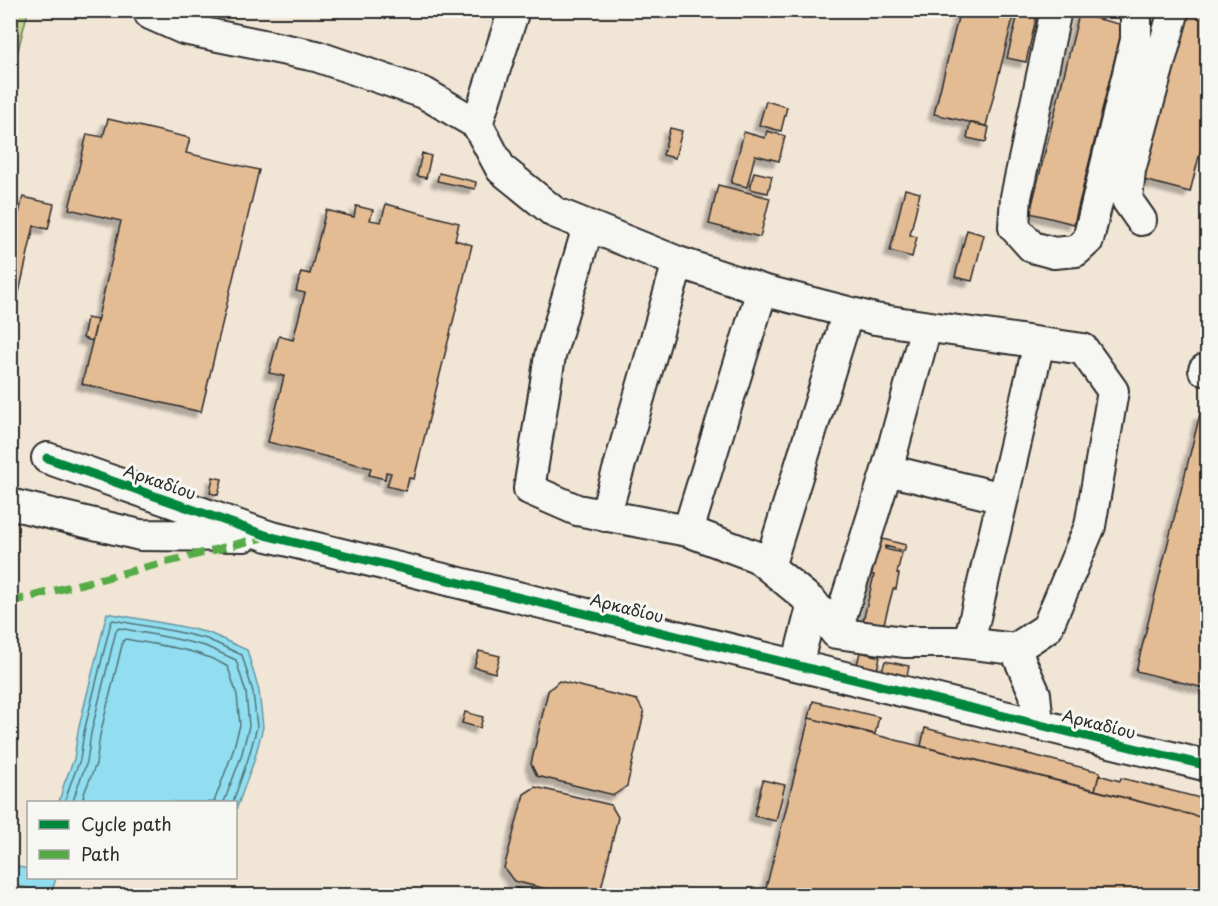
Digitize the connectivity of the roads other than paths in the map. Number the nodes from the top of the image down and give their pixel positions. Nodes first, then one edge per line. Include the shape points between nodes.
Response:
1 (150, 10) edge
2 (514, 10) edge
3 (1056, 10) edge
4 (1136, 10) edge
5 (1174, 10) edge
6 (477, 124) junction
7 (1140, 220) dead end
8 (588, 227) junction
9 (678, 262) junction
10 (762, 290) junction
11 (848, 312) junction
12 (926, 327) junction
13 (1039, 343) junction
14 (47, 458) dead end
15 (887, 470) junction
16 (1002, 498) junction
17 (10, 504) edge
18 (605, 516) junction
19 (688, 531) junction
20 (268, 536) junction
21 (769, 567) junction
22 (813, 603) junction
23 (836, 633) junction
24 (969, 643) junction
25 (1015, 649) junction
26 (797, 666) junction
27 (1038, 724) junction
28 (1208, 766) edge

1 - 6 street via 150,14 184,29 316,56 424,93
2 - 6 street
3 - 4 street via 1016,197 1014,227 1032,247 1054,253 1076,251 1088,240 1136,40
5 - 7 street via 1130,170 1127,200
6 - 8 street via 501,169 554,212
8 - 9 street
8 - 18 street via 550,356 529,489 577,510
9 - 10 street
9 - 18 street
10 - 11 street
10 - 19 street
11 - 12 street
11 - 21 street
12 - 13 street
12 - 15 street
13 - 16 street
13 - 25 street via 1083,349 1113,391 1090,526 1047,628
14 - 20 street, Αρκαδίου
15 - 16 street
15 - 23 street
16 - 24 street
17 - 20 street via 140,535
18 - 19 street
19 - 21 street via 757,556
20 - 26 street, Αρκαδίου
21 - 22 street
22 - 23 street
22 - 26 street
23 - 24 street via 904,642
24 - 25 street
25 - 27 street via 1035,694
26 - 27 street, Αρκαδίου
27 - 28 street, Αρκαδίου

